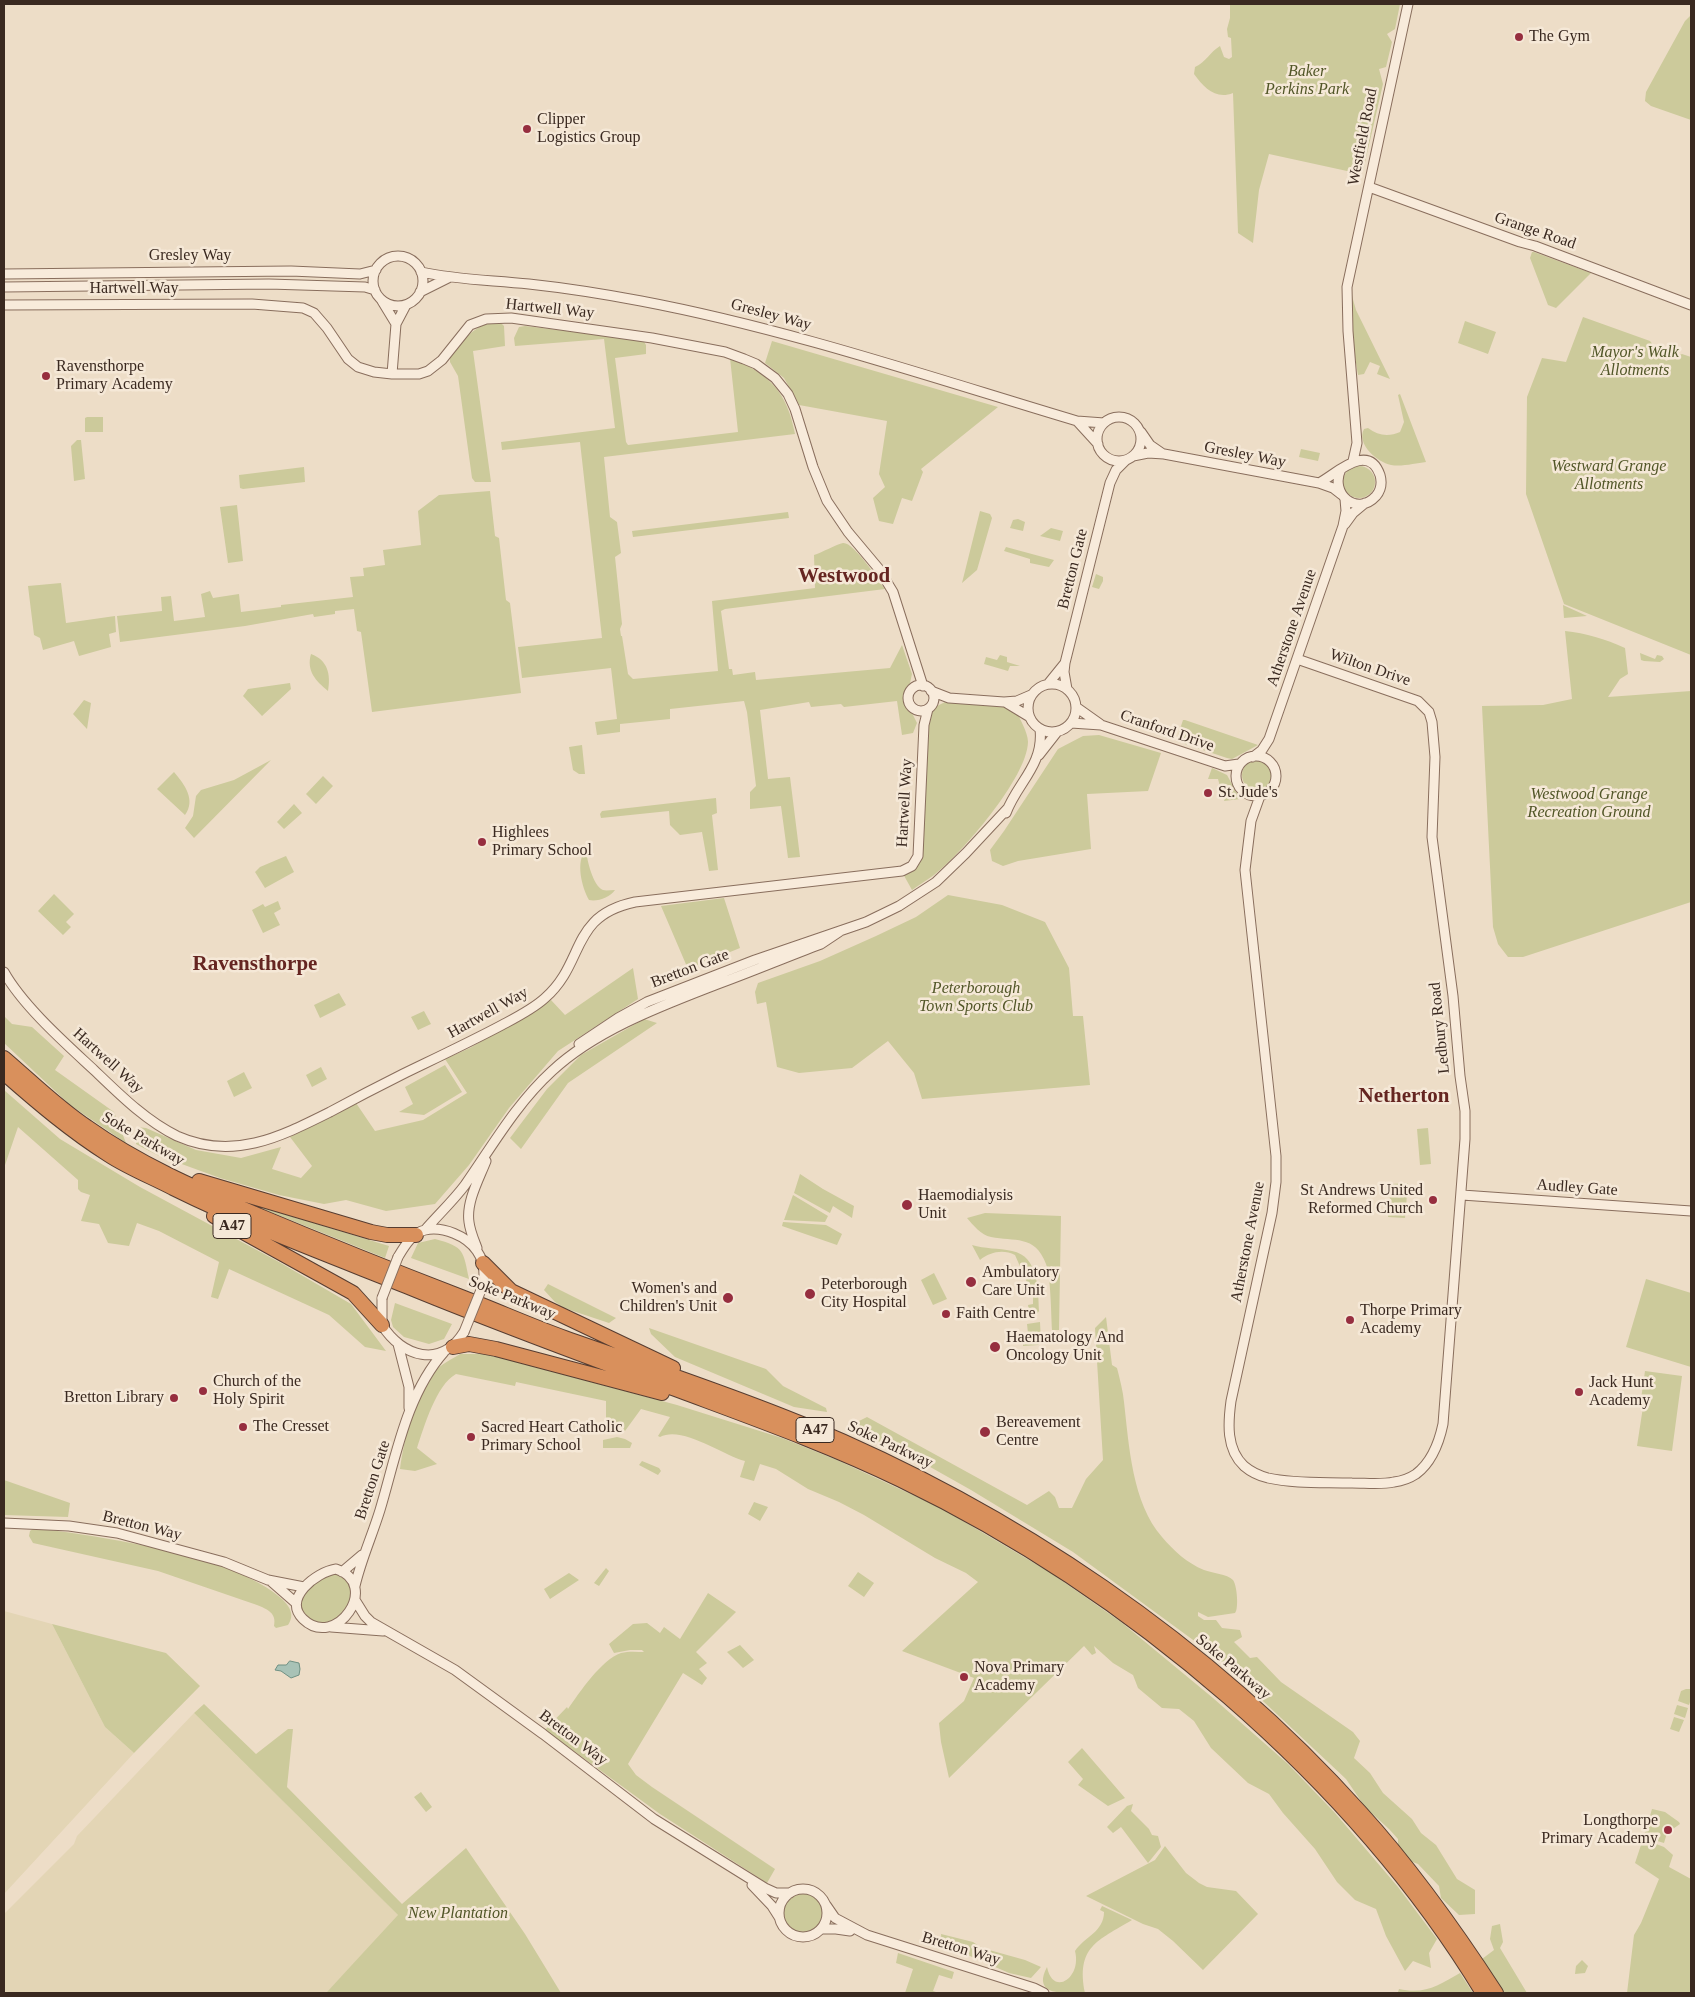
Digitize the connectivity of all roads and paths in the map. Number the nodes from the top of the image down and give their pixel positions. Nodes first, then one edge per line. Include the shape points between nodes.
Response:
1 (1408, 4) edge
2 (1369, 188) junction
3 (376, 270) junction
4 (421, 272) junction
5 (4, 274) edge
6 (448, 278) junction
7 (4, 287) edge
8 (375, 290) junction
9 (420, 292) junction
10 (380, 299) junction
11 (4, 305) edge
12 (406, 305) junction
13 (1691, 305) edge
14 (396, 324) junction
15 (392, 374) junction
16 (1077, 421) junction
17 (1104, 423) junction
18 (1141, 432) junction
19 (1357, 443) junction
20 (1098, 444) junction
21 (1102, 453) junction
22 (1164, 454) junction
23 (1130, 458) junction
24 (1353, 461) junction
25 (1369, 462) junction
26 (1341, 469) junction
27 (1110, 483) junction
28 (1320, 483) junction
29 (1344, 497) junction
30 (1365, 503) junction
31 (1343, 526) junction
32 (1297, 659) junction
33 (1065, 663) junction
34 (918, 670) junction
35 (1048, 684) junction
36 (927, 688) junction
37 (912, 689) junction
38 (1067, 689) junction
39 (1031, 695) junction
40 (949, 698) junction
41 (1004, 702) junction
42 (929, 707) junction
43 (1076, 707) junction
44 (915, 710) junction
45 (1429, 712) joint
46 (1028, 716) junction
47 (1070, 724) junction
48 (1101, 725) junction
49 (924, 726) junction
50 (1040, 729) junction
51 (1057, 732) junction
52 (1269, 739) junction
53 (1253, 757) junction
54 (1036, 758) junction
55 (1270, 762) junction
56 (1239, 764) junction
57 (1225, 766) junction
58 (1236, 782) junction
59 (1244, 793) junction
60 (1260, 796) junction
61 (1251, 821) junction
62 (4, 972) edge
63 (4, 1058) edge
64 (4, 1073) edge
65 (491, 1146) junction
66 (113, 1158) junction
67 (137, 1159) junction
68 (1462, 1195) junction
69 (1691, 1211) edge
70 (420, 1232) junction
71 (480, 1257) junction
72 (382, 1325) junction
73 (398, 1344) junction
74 (448, 1350) junction
75 (740, 1407) junction
76 (408, 1415) junction
77 (1430, 1458) joint
78 (4, 1523) edge
79 (364, 1553) junction
80 (342, 1572) junction
81 (268, 1580) junction
82 (356, 1586) junction
83 (304, 1587) junction
84 (355, 1600) junction
85 (296, 1603) junction
86 (331, 1627) junction
87 (388, 1632) junction
88 (736, 1872) junction
89 (790, 1893) junction
90 (826, 1905) junction
91 (779, 1918) junction
92 (822, 1930) junction
93 (867, 1935) junction
94 (1044, 1993) edge
95 (1483, 1993) edge
96 (1496, 1993) edge

1 - 2 street, Westfield Road
2 - 13 street, Grange Road
2 - 19 street, Westfield Road via 1349,276 1346,305
3 - 4 street via 385,260 400,256 413,262
3 - 5 street, Gresley Way via 360,274 291,271
3 - 8 street
4 - 6 street, Gresley Way
4 - 9 street
6 - 9 street
6 - 16 street, Gresley Way via 529,284 724,318
7 - 8 street, Gresley Way via 269,284
8 - 10 street
9 - 12 street
10 - 12 street via 392,305
10 - 14 street
11 - 15 street, Hartwell Way via 243,304 303,308 314,313 328,328 358,367
12 - 14 street
14 - 15 street
15 - 34 street, Hartwell Way via 428,371 442,360 470,325 486,319 511,318 652,338 724,352 756,364 775,378 788,394 827,500 890,587
16 - 17 street, Gresley Way
16 - 20 street
17 - 18 street via 1124,417 1136,423
17 - 20 street via 1099,429
18 - 22 street, Gresley Way via 1150,445
18 - 23 street via 1141,445
19 - 24 street
19 - 25 street
20 - 21 street
21 - 23 street via 1113,460
21 - 27 street, Bretton Gate via 1109,467
22 - 23 street, Gresley Way via 1148,453
22 - 28 street, Gresley Way
23 - 27 street, Bretton Gate via 1116,470
24 - 25 street
24 - 26 street
25 - 30 street via 1379,472 1381,484 1376,496
26 - 28 street
26 - 29 street via 1337,482
27 - 33 street, Bretton Gate
28 - 29 street, Gresley Way
29 - 30 street via 1358,504
29 - 31 street, Atherstone Avenue
30 - 31 street, Atherstone Avenue
31 - 32 street, Atherstone Avenue
32 - 45 street, Wilton Drive via 1418,701
32 - 52 street, Atherstone Avenue
33 - 35 street, Bretton Gate
33 - 38 street, Bretton Gate
34 - 36 street, Hartwell Way
34 - 37 street
35 - 38 street
35 - 39 street
36 - 37 street via 919,686
36 - 40 street
36 - 42 street via 933,698
37 - 44 street via 908,701
38 - 43 street
39 - 41 street
39 - 46 street
40 - 41 street
40 - 42 street
41 - 46 street
42 - 44 street via 924,711
42 - 49 street, Hartwell Way
43 - 47 street
43 - 48 street, Cranford Drive
44 - 49 street
45 - 68 street, Ledbury Road via 1434,757 1432,837 1465,1111
46 - 50 street
47 - 48 street, Cranford Drive
47 - 51 street
48 - 57 street, Cranford Drive
49 - 62 street, Hartwell Way via 918,856 912,866 902,870 635,902 616,907 590,926 564,977 537,1005 467,1044 275,1138 220,1147 191,1141 165,1129 106,1082 58,1036
50 - 51 street
50 - 54 street, Bretton Gate via 1041,742
51 - 54 street, Bretton Gate
52 - 53 street, Atherstone Avenue
52 - 55 street, Atherstone Avenue
53 - 55 street
53 - 56 street
54 - 65 street, Bretton Gate via 998,827 952,872 899,906 866,922 647,1002 591,1035 523,1101
55 - 60 street via 1275,772 1274,784
56 - 57 street, Cranford Drive
56 - 58 street
57 - 58 street, Cranford Drive
58 - 59 street
59 - 60 street
59 - 61 street, Atherstone Avenue via 1249,802
60 - 61 street, Atherstone Avenue
61 - 77 street, Atherstone Avenue via 1246,883 1276,1156 1276,1182 1231,1401 1230,1442 1249,1470 1288,1480 1384,1484 1416,1474
63 - 67 highway, Soke Parkway / A47 via 85,1126
64 - 66 highway, Soke Parkway / A47 via 48,1112
65 - 70 street, Bretton Gate via 458,1195
65 - 71 street, Bretton Gate via 469,1213 470,1228
66 - 72 highway, A47 via 149,1183 353,1293
66 - 75 highway, Soke Parkway / A47 via 281,1236 497,1323
67 - 70 highway, A47 via 231,1192 371,1232 387,1235
67 - 75 highway, Soke Parkway / A47 via 196,1189 412,1278
68 - 69 street, Audley Gate
68 - 77 street, Ledbury Road via 1445,1413 1441,1435
70 - 71 street via 438,1230 453,1233 468,1242
70 - 72 street, bridge via 398,1257 382,1298
71 - 74 street, bridge via 483,1285 464,1332
71 - 75 highway, A47 via 511,1291
72 - 73 street
73 - 74 street via 420,1354
73 - 76 street, Bretton Gate via 409,1387
74 - 75 highway, A47 via 469,1344 496,1349
74 - 76 street, Bretton Gate via 430,1368
75 - 95 highway, Soke Parkway / A47 via 895,1478 981,1523 1071,1578 1175,1654 1263,1730 1356,1823 1414,1894
75 - 96 highway, Soke Parkway / A47 via 803,1424 971,1505 1094,1581 1181,1645 1244,1697 1363,1815 1422,1888
76 - 79 street, Bretton Gate
78 - 81 street, Bretton Way via 69,1526 117,1533 224,1562
79 - 80 street, Bretton Gate
79 - 82 street, Bretton Gate
80 - 82 street
80 - 83 street via 336,1569 322,1573
81 - 83 street, Bretton Way
81 - 85 street, Bretton Way
82 - 84 street
83 - 85 street
84 - 86 street via 349,1611
84 - 87 street, Bretton Way via 364,1616
85 - 86 street via 300,1616 308,1624
86 - 87 street, Bretton Way
87 - 88 street, Bretton Way via 455,1670 654,1819
88 - 89 street, Bretton Way via 776,1893
88 - 91 street, Bretton Way via 762,1894
89 - 90 street via 800,1889 811,1890
89 - 91 street via 781,1904
90 - 92 street via 827,1918
90 - 93 street, Bretton Way via 835,1918
91 - 92 street via 785,1930 797,1937 810,1937
92 - 93 street, Bretton Way via 843,1929
93 - 94 street, Bretton Way

